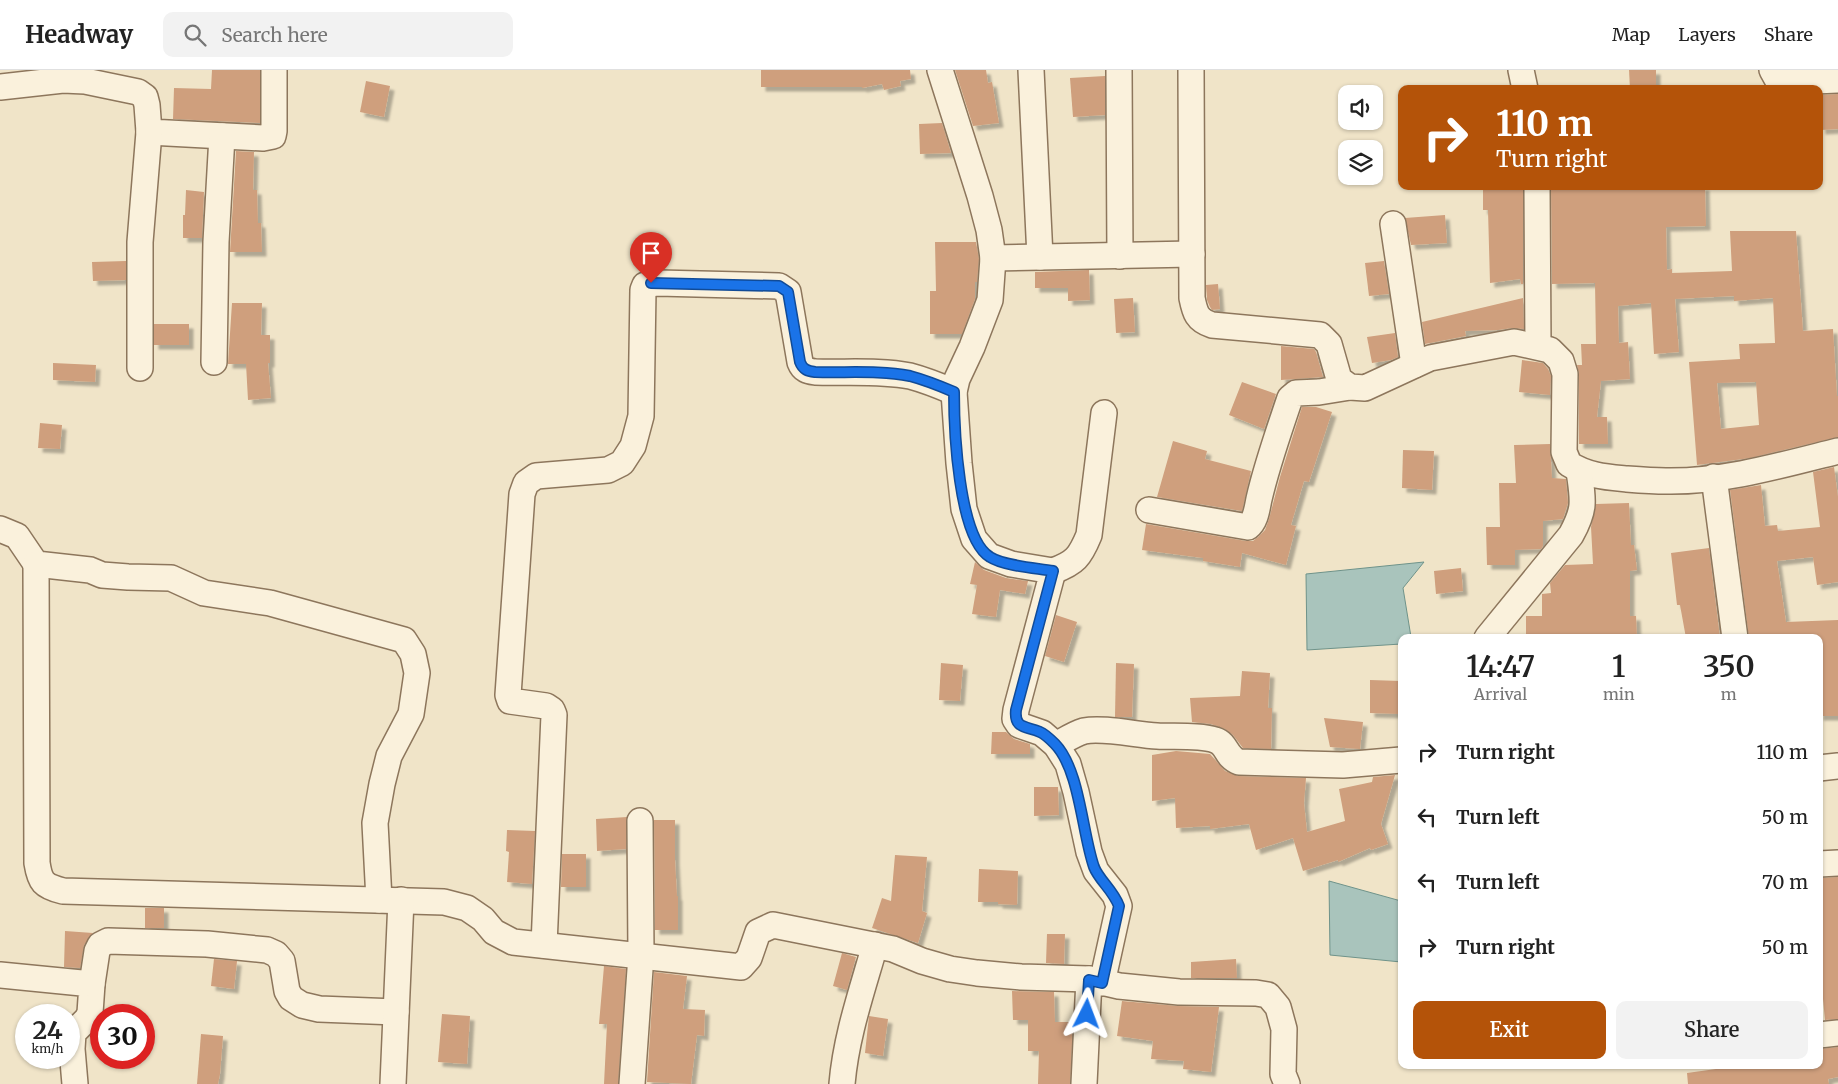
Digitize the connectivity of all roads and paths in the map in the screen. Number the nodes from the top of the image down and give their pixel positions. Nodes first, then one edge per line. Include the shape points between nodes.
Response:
1 (274, 70) edge
2 (940, 70) edge
3 (1031, 70) edge
4 (1119, 70) edge
5 (1191, 70) edge
6 (1521, 70) edge
7 (1772, 70) edge
8 (1838, 80) edge
9 (1524, 85) edge
10 (0, 87) edge
11 (149, 132) junction
12 (222, 136) junction
13 (1538, 190) edge
14 (1393, 224) dead end
15 (1192, 254) junction
16 (1120, 256) junction
17 (1040, 257) junction
18 (993, 258) junction
19 (1538, 346) junction
20 (214, 362) dead end
21 (1414, 365) junction
22 (140, 368) dead end
23 (1350, 387) junction
24 (954, 392) junction
25 (1104, 413) dead end
26 (1838, 450) edge
27 (1579, 470) junction
28 (1714, 477) junction
29 (1149, 510) dead end
30 (0, 528) edge
31 (36, 564) junction
32 (1053, 571) junction
33 (1490, 634) edge
34 (1734, 634) edge
35 (1056, 745) junction
36 (1398, 760) edge
37 (1838, 766) edge
38 (1823, 768) edge
39 (640, 821) dead end
40 (1838, 863) edge
41 (1823, 864) edge
42 (390, 900) junction
43 (544, 945) junction
44 (875, 945) junction
45 (641, 955) junction
46 (0, 975) edge
47 (1095, 981) junction
48 (92, 984) junction
49 (396, 1012) junction
50 (1838, 1033) edge
51 (1823, 1035) edge
52 (75, 1084) edge
53 (393, 1084) edge
54 (632, 1084) edge
55 (842, 1084) edge
56 (1084, 1084) edge
57 (1287, 1084) edge

1 - 12 street via 273,136
2 - 18 street via 980,196
3 - 17 street
4 - 16 street
5 - 15 street
6 - 9 street
7 - 8 street via 1777,79 1792,82
10 - 11 street via 63,80 138,92 145,97
11 - 12 street
11 - 22 street via 140,242
12 - 20 street
13 - 19 street
14 - 21 street
15 - 16 street
15 - 23 street via 1192,298 1202,321 1212,325 1320,335 1328,344 1339,379
16 - 17 street
17 - 18 street
18 - 24 street via 990,300
19 - 21 street via 1514,342 1430,358
19 - 27 street via 1550,350 1561,361 1566,374 1564,452 1569,464
21 - 23 street via 1365,388
23 - 29 street via 1296,393 1290,398 1255,517 1248,527
24 - 32 street via 964,509 974,539 989,556 1011,564
24 - 43 street via 908,376 815,372 802,367 788,292 779,286 645,285 640,416 633,446 622,463 608,470 536,476 526,483 522,494 508,695 515,702 546,706 554,715
25 - 32 street via 1089,535 1082,551 1069,565
26 - 28 street via 1774,467
27 - 28 street via 1604,477 1666,481
27 - 33 street via 1584,502 1571,535
28 - 34 street
30 - 31 street via 18,536
31 - 42 street via 90,570 110,576 171,578 204,593 270,602 404,640 413,654 417,673 411,714 390,756 375,823
31 - 42 street via 37,863 39,878 48,887 63,891
32 - 35 street via 1015,719 1019,725 1042,732
35 - 36 street via 1086,731 1112,732 1211,739 1222,744 1228,756 1239,762 1343,765
35 - 47 street via 1068,764 1096,871 1115,895 1119,906
37 - 38 street
39 - 45 street
40 - 41 street
42 - 43 street via 444,902 467,908 494,932 513,942
42 - 49 street
43 - 45 street
44 - 45 street via 773,926 758,932 749,958 741,967
44 - 47 street via 968,972
44 - 55 street via 852,1022
45 - 54 street
46 - 48 street
47 - 56 street
47 - 57 street via 1179,992 1268,995 1278,1007 1284,1029 1283,1074
48 - 49 street via 97,951 100,945 108,942 207,944 266,950 276,954 282,961 291,998 302,1005 319,1009
48 - 52 street via 90,1013 73,1033
49 - 53 street
50 - 51 street

